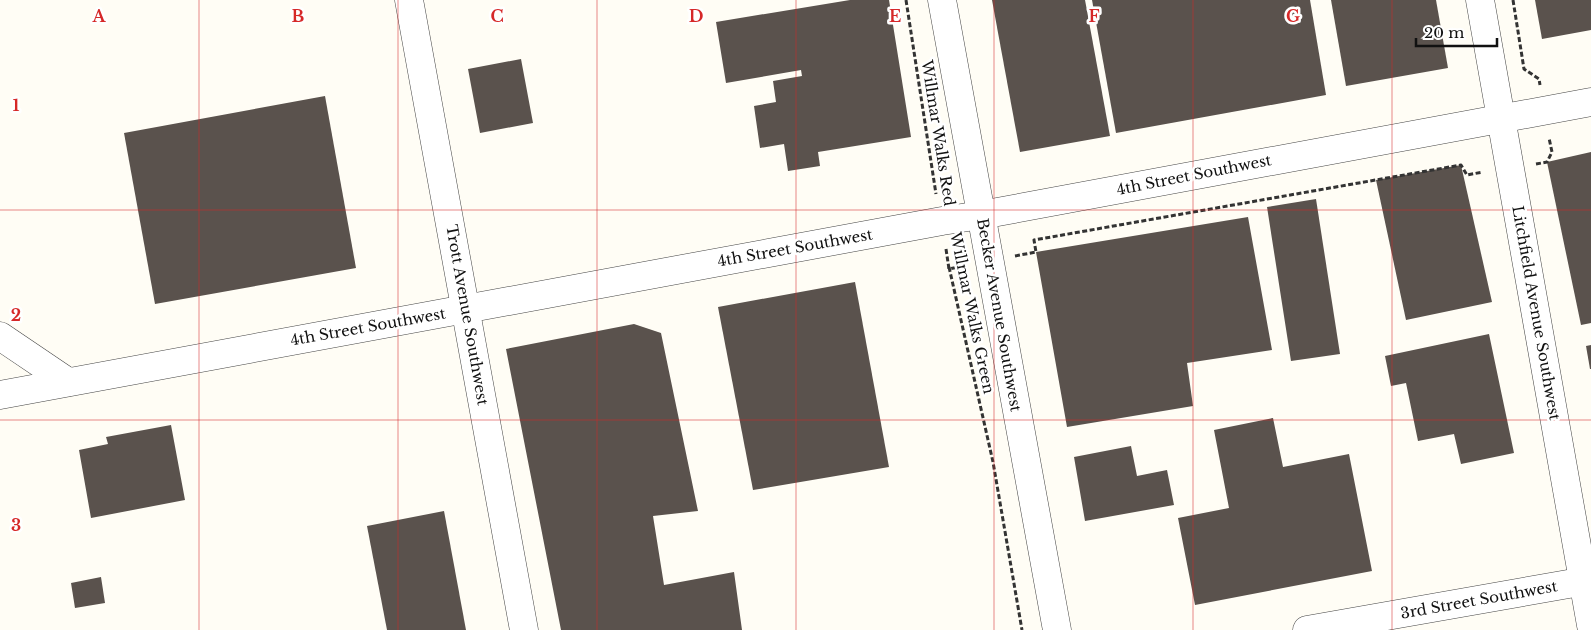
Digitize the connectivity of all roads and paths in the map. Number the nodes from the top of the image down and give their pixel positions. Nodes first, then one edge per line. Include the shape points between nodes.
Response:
1 (408, 0) edge
2 (906, 0) edge
3 (942, 0) edge
4 (1480, 0) edge
5 (1591, 102) edge
6 (1502, 117) junction
7 (938, 202) dead end
8 (981, 216) junction
9 (945, 240) dead end
10 (466, 309) junction
11 (0, 336) edge
12 (68, 382) junction
13 (0, 395) edge
14 (1587, 580) edge
15 (1591, 625) edge
16 (524, 630) edge
17 (1022, 630) edge
18 (1057, 630) edge
19 (1313, 630) edge

1 - 10 street, Trott Avenue Southwest
2 - 7 path
3 - 8 street, Becker Avenue Southwest
4 - 6 street, Litchfield Avenue Southwest
5 - 6 street, 4th Street Southwest
6 - 8 street, 4th Street Southwest
6 - 14 street, Litchfield Avenue Southwest
8 - 10 street, 4th Street Southwest
8 - 18 street, Becker Avenue Southwest
9 - 17 path, Willmar Walks Green via 993,462
10 - 12 street, 4th Street Southwest
10 - 16 street, Trott Avenue Southwest
11 - 12 street
12 - 13 street, 4th Street Southwest
14 - 15 street, Litchfield Avenue Southwest
14 - 19 street, 3rd Street Southwest

